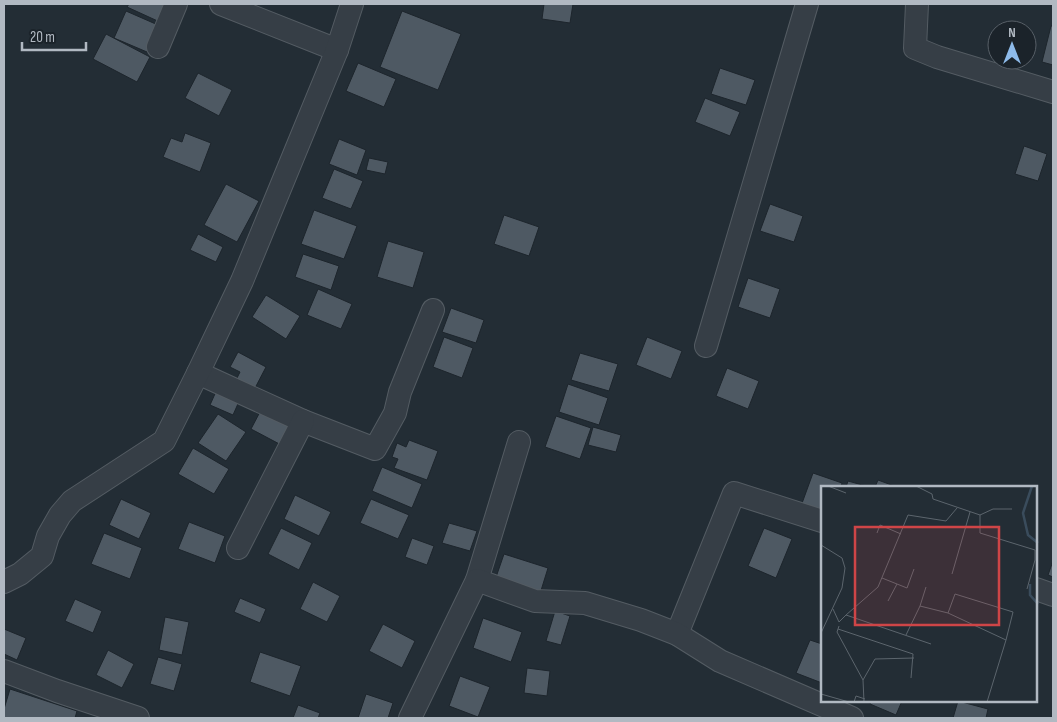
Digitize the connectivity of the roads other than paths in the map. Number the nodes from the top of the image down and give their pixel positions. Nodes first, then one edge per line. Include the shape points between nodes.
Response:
1 (176, 4) edge
2 (221, 4) edge
3 (352, 4) edge
4 (807, 4) edge
5 (917, 4) edge
6 (158, 47) dead end
7 (337, 50) junction
8 (1053, 92) edge
9 (433, 310) dead end
10 (706, 346) dead end
11 (198, 373) junction
12 (303, 421) junction
13 (519, 442) dead end
14 (821, 521) edge
15 (238, 548) dead end
16 (476, 580) junction
17 (4, 582) edge
18 (1037, 589) edge
19 (1053, 595) edge
20 (677, 634) junction
21 (4, 671) edge
22 (138, 718) edge
23 (410, 718) edge
24 (852, 718) edge

1 - 6 street
2 - 7 street
3 - 7 street
4 - 10 street
5 - 8 street via 916,48
7 - 11 street via 242,281
9 - 12 street via 400,392 395,413 375,449
11 - 12 street
11 - 17 street via 164,441 72,501 48,536 42,556
12 - 15 street
13 - 16 street
14 - 20 street via 734,493
16 - 20 street via 535,601 585,603
16 - 23 street
18 - 19 street
20 - 24 street via 720,661
21 - 22 street

